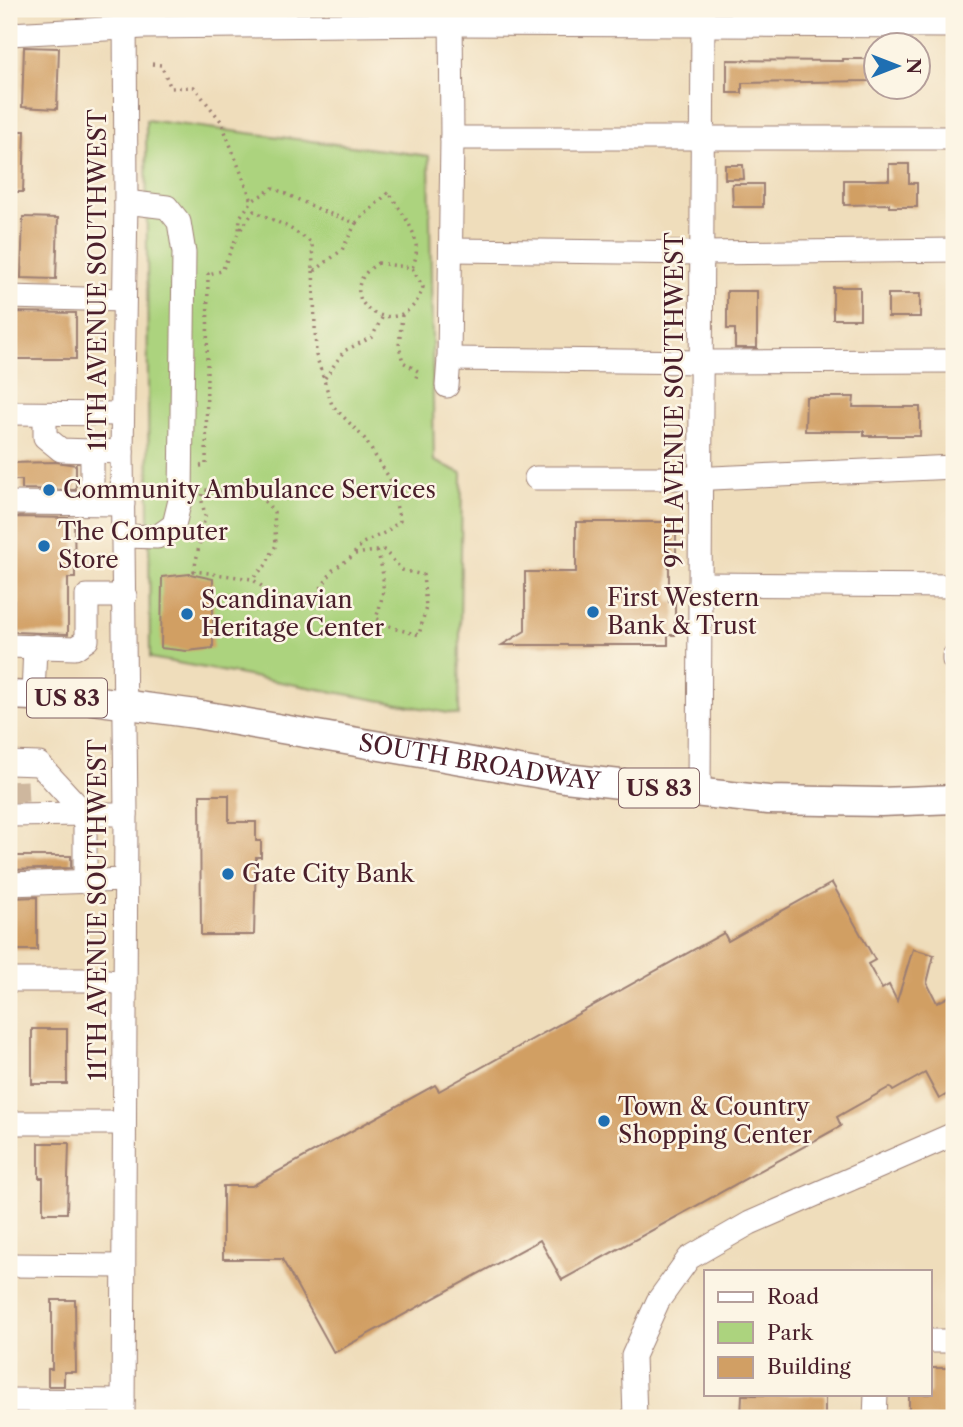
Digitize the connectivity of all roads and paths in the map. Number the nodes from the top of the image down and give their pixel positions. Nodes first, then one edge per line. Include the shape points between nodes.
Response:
1 (451, 16) edge
2 (703, 17) edge
3 (125, 19) edge
4 (954, 26) edge
5 (9, 34) edge
6 (152, 64) dead end
7 (702, 137) junction
8 (452, 138) junction
9 (954, 138) edge
10 (252, 201) junction
11 (126, 202) junction
12 (356, 223) junction
13 (239, 231) junction
14 (451, 250) junction
15 (954, 250) edge
16 (702, 253) junction
17 (313, 268) junction
18 (411, 268) junction
19 (9, 297) edge
20 (123, 300) junction
21 (402, 315) junction
22 (383, 316) junction
23 (449, 359) junction
24 (954, 361) edge
25 (701, 362) junction
26 (416, 378) dead end
27 (325, 379) junction
28 (446, 386) dead end
29 (9, 413) edge
30 (45, 414) junction
31 (122, 414) junction
32 (92, 451) junction
33 (122, 452) junction
34 (190, 467) dead end
35 (954, 467) edge
36 (536, 478) dead end
37 (701, 479) junction
38 (194, 488) dead end
39 (201, 498) junction
40 (9, 503) edge
41 (92, 503) junction
42 (123, 503) junction
43 (125, 536) junction
44 (377, 551) junction
45 (353, 554) junction
46 (252, 579) junction
47 (700, 584) junction
48 (954, 586) edge
49 (125, 596) junction
50 (9, 646) edge
51 (35, 646) junction
52 (21, 696) edge
53 (125, 705) junction
54 (14, 790) edge
55 (699, 792) junction
56 (954, 799) edge
57 (85, 814) junction
58 (126, 814) junction
59 (125, 880) junction
60 (85, 882) junction
61 (9, 884) edge
62 (9, 980) edge
63 (124, 983) junction
64 (124, 1123) junction
65 (9, 1124) edge
66 (954, 1134) edge
67 (9, 1265) edge
68 (123, 1266) junction
69 (932, 1341) edge
70 (954, 1341) edge
71 (876, 1396) edge
72 (9, 1400) edge
73 (123, 1409) edge
74 (635, 1418) edge
75 (875, 1418) edge

1 - 2 street
1 - 3 street via 144,27
1 - 8 street
2 - 4 street
2 - 7 street, 9TH AVENUE SOUTHWEST
3 - 5 street
3 - 11 street, 11TH AVENUE SOUTHWEST
6 - 10 path via 161,65 170,88 194,87 221,121
7 - 8 street
7 - 9 street
7 - 16 street, 9TH AVENUE SOUTHWEST
8 - 14 street
10 - 12 path via 273,188
10 - 13 path via 240,218
11 - 20 street, 11TH AVENUE SOUTHWEST
11 - 43 street via 167,207 178,222 184,253 181,496 174,525 157,537
12 - 17 path via 342,250
12 - 18 path via 388,192 412,226 418,255
13 - 17 path via 254,211 288,227 312,243
13 - 34 path via 222,271 208,274 206,465
14 - 16 street
14 - 23 street
15 - 16 street
16 - 25 street, 9TH AVENUE SOUTHWEST
17 - 27 path via 316,355
18 - 21 path via 423,287 414,305
18 - 22 path via 378,263 367,270 358,286 360,303
19 - 20 street
20 - 31 street, 11TH AVENUE SOUTHWEST
21 - 22 path
21 - 26 path via 399,346 403,362 418,372
22 - 27 path via 372,337 344,351
23 - 25 street
23 - 28 street
24 - 25 street
25 - 37 street, 9TH AVENUE SOUTHWEST
27 - 45 path via 332,405 364,438 390,479 400,521
29 - 30 street
30 - 31 street
30 - 32 street via 45,437 61,450
31 - 33 street, 11TH AVENUE SOUTHWEST
32 - 33 street
32 - 41 street
33 - 42 street, 11TH AVENUE SOUTHWEST
35 - 37 street
36 - 37 street
37 - 47 street, 9TH AVENUE SOUTHWEST
38 - 39 path
39 - 46 path via 205,516 194,570
39 - 46 path via 205,490 257,493 274,512 276,545
40 - 41 street
41 - 42 street
42 - 43 street, 11TH AVENUE SOUTHWEST
43 - 49 street, 11TH AVENUE SOUTHWEST
44 - 44 path via 384,551 402,570 423,575 426,607 419,635 376,618 384,596
44 - 45 path
45 - 46 path via 332,569 311,603 291,608
47 - 48 street
47 - 55 street, 9TH AVENUE SOUTHWEST
49 - 51 street via 87,596 87,640 75,648
49 - 53 street, 11TH AVENUE SOUTHWEST
50 - 51 street
51 - 52 street
52 - 53 main road, SOUTH BROADWAY / US 83
53 - 55 main road, SOUTH BROADWAY / US 83 via 565,778
53 - 58 street, 11TH AVENUE SOUTHWEST
54 - 57 street
54 - 57 street via 40,764
55 - 56 main road, SOUTH BROADWAY / US 83 via 768,800
57 - 58 street
57 - 60 street
58 - 59 street, 11TH AVENUE SOUTHWEST
59 - 60 street
59 - 63 street, 11TH AVENUE SOUTHWEST
60 - 61 street
62 - 63 street
63 - 64 street, 11TH AVENUE SOUTHWEST
64 - 65 street
64 - 68 street, 11TH AVENUE SOUTHWEST
66 - 74 street via 750,1223 689,1258 658,1301 633,1356
67 - 68 street
68 - 73 street, 11TH AVENUE SOUTHWEST
69 - 70 street
71 - 75 street
72 - 73 street

